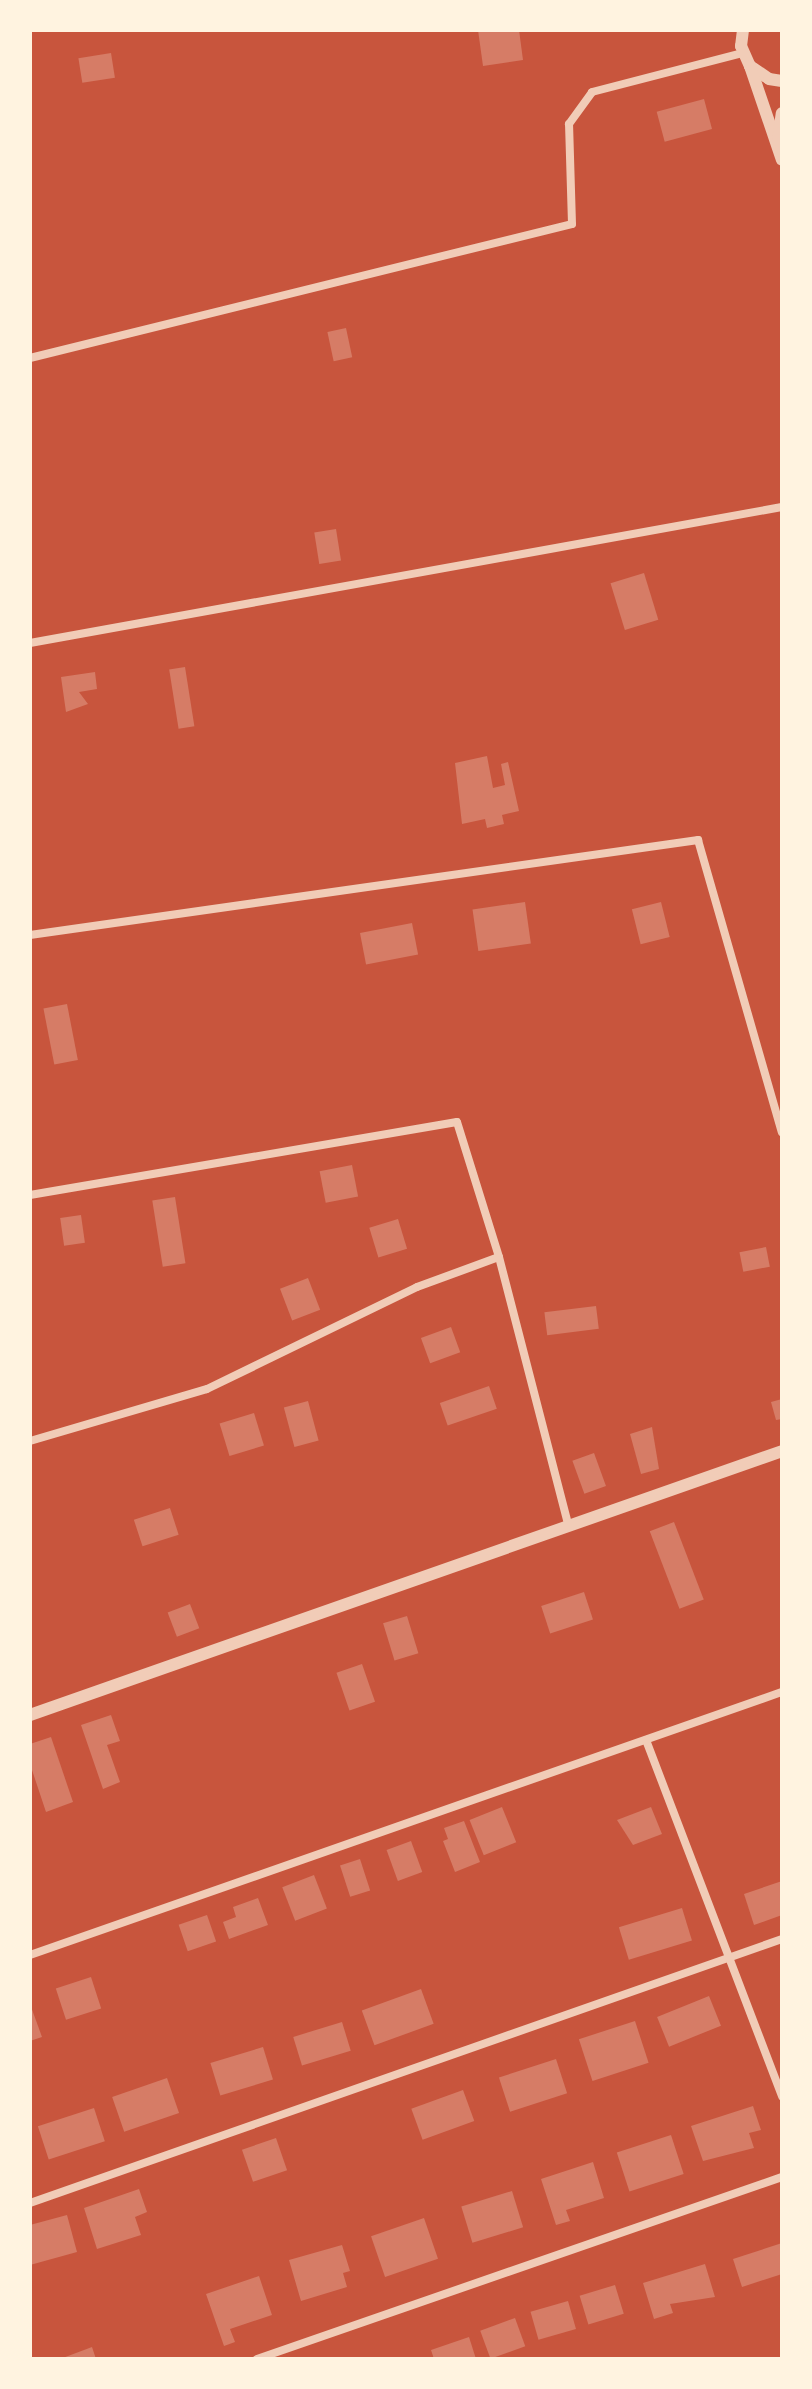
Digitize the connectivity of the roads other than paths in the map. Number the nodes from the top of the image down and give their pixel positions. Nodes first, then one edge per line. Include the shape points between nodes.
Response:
1 (741, 33) edge
2 (743, 53) junction
3 (750, 66) junction
4 (782, 81) edge
5 (782, 113) edge
6 (777, 143) junction
7 (782, 160) edge
8 (30, 358) edge
9 (782, 507) edge
10 (30, 643) edge
11 (30, 935) edge
12 (782, 1132) edge
13 (30, 1195) edge
14 (499, 1257) junction
15 (30, 1441) edge
16 (782, 1451) edge
17 (568, 1523) junction
18 (782, 1692) edge
19 (30, 1715) edge
20 (646, 1740) junction
21 (782, 1939) edge
22 (30, 1955) edge
23 (728, 1958) junction
24 (782, 2097) edge
25 (782, 2177) edge
26 (30, 2203) edge
27 (257, 2359) edge

1 - 2 street
2 - 3 street
2 - 8 street via 592,92 569,124 572,224
3 - 4 street
3 - 6 street
5 - 6 street
6 - 7 street
9 - 10 street
11 - 12 street via 698,840
13 - 14 street via 457,1122
14 - 15 street via 417,1287 207,1389
14 - 17 street
16 - 17 street
17 - 19 street
18 - 20 street
20 - 22 street
20 - 23 street
21 - 23 street
23 - 24 street
23 - 26 street
25 - 27 street

